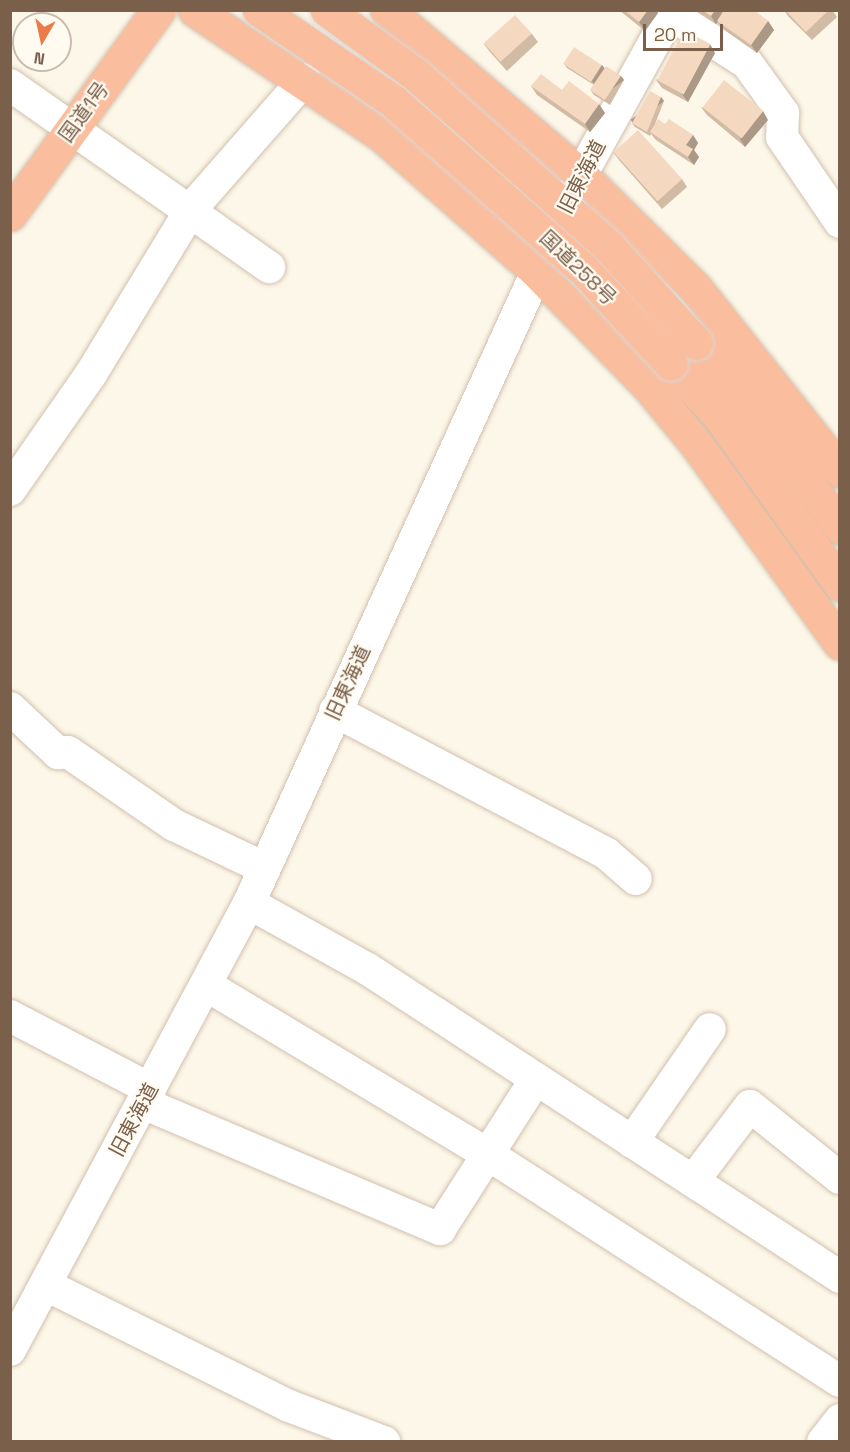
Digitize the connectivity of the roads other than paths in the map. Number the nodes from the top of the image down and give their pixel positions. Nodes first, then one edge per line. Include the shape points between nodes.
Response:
1 (158, 10) edge
2 (195, 10) edge
3 (259, 10) edge
4 (327, 10) edge
5 (387, 10) edge
6 (669, 12) edge
7 (305, 79) junction
8 (10, 84) edge
9 (73, 128) junction
10 (581, 175) junction
11 (192, 208) junction
12 (10, 214) edge
13 (840, 222) edge
14 (269, 267) dead end
15 (536, 272) junction
16 (840, 471) edge
17 (10, 490) edge
18 (840, 527) edge
19 (840, 584) edge
20 (840, 643) edge
21 (10, 708) edge
22 (335, 711) junction
23 (264, 868) junction
24 (636, 879) dead end
25 (249, 903) junction
26 (206, 986) junction
27 (10, 1016) edge
28 (710, 1029) dead end
29 (536, 1079) junction
30 (147, 1096) junction
31 (632, 1142) junction
32 (489, 1155) junction
33 (840, 1178) edge
34 (693, 1181) junction
35 (836, 1268) edge
36 (48, 1286) junction
37 (10, 1350) edge
38 (840, 1381) edge
39 (840, 1420) edge
40 (384, 1442) edge
41 (823, 1442) edge

1 - 9 highway, 国道1号
2 - 7 highway
3 - 19 highway, 国道258号, bridge via 393,101 583,269 720,417
4 - 18 highway, 国道258号, bridge via 416,75 608,246 748,400
5 - 10 highway
6 - 10 street, 旧東海道
6 - 13 street via 747,63 783,113 782,137
7 - 11 street
7 - 15 highway via 382,135
8 - 9 street
9 - 11 street
9 - 12 highway, 国道1号
10 - 15 street, 旧東海道
10 - 16 highway via 696,289
11 - 14 street
11 - 17 street via 91,374
15 - 20 highway via 651,389 697,445
15 - 22 street, 旧東海道
21 - 23 street via 58,753 68,752 174,825
22 - 23 street, 旧東海道
22 - 24 street via 607,854
23 - 25 street, 旧東海道
25 - 26 street, 旧東海道
25 - 29 street via 366,968
26 - 30 street, 旧東海道
26 - 32 street
27 - 30 street
28 - 31 street
29 - 31 street
29 - 32 street
30 - 32 street via 440,1229
30 - 36 street, 旧東海道
31 - 34 street
32 - 38 street
33 - 34 street via 750,1106
34 - 35 street
36 - 37 street, 旧東海道
36 - 40 street via 289,1406
39 - 41 street

